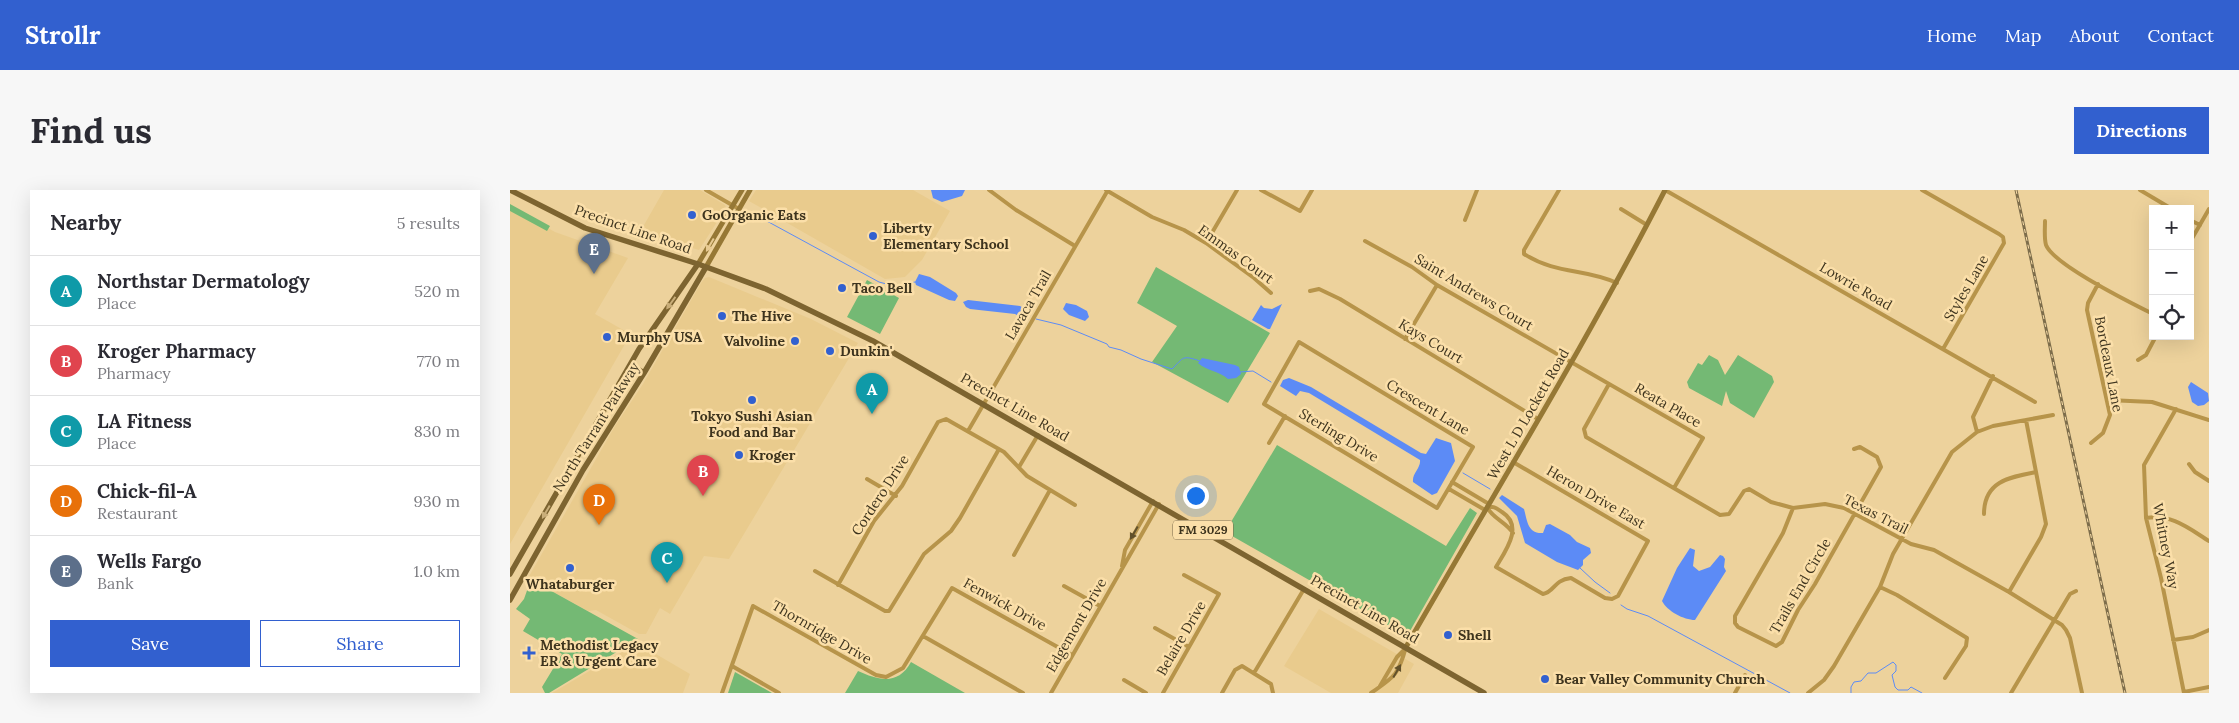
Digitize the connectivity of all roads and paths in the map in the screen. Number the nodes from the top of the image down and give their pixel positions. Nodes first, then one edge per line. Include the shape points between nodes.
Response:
1 (510, 190) edge
2 (706, 190) edge
3 (742, 190) edge
4 (750, 190) edge
5 (989, 190) edge
6 (1107, 190) edge
7 (1237, 190) edge
8 (1261, 190) edge
9 (1312, 190) edge
10 (1477, 190) edge
11 (1559, 190) edge
12 (1665, 190) edge
13 (1922, 190) edge
14 (2140, 190) edge
15 (733, 205) junction
16 (2165, 205) edge
17 (739, 208) junction
18 (1621, 209) dead end
19 (2209, 209) edge
20 (1465, 220) dead end
21 (2045, 222) dead end
22 (2194, 222) edge
23 (1647, 225) junction
24 (2200, 225) junction
25 (2194, 235) edge
26 (1365, 241) dead end
27 (1206, 243) junction
28 (1075, 246) junction
29 (698, 264) junction
30 (706, 267) junction
31 (1617, 283) junction
32 (2098, 284) junction
33 (1438, 285) junction
34 (1310, 291) dead end
35 (1271, 293) dead end
36 (2149, 312) edge
37 (1405, 339) junction
38 (2154, 340) edge
39 (1300, 342) joint
40 (1943, 349) junction
41 (2138, 360) dead end
42 (1572, 362) junction
43 (630, 365) junction
44 (644, 373) junction
45 (1993, 376) junction
46 (1609, 384) junction
47 (2108, 400) junction
48 (2035, 402) dead end
49 (984, 403) junction
50 (2176, 408) junction
51 (2054, 415) dead end
52 (1285, 416) junction
53 (1538, 419) junction
54 (2026, 420) junction
55 (2209, 420) edge
56 (968, 431) junction
57 (1977, 432) junction
58 (1038, 435) junction
59 (1269, 443) dead end
60 (2091, 443) dead end
61 (999, 449) junction
62 (1854, 449) dead end
63 (1513, 462) junction
64 (2189, 464) dead end
65 (1019, 467) junction
66 (570, 469) junction
67 (2036, 472) junction
68 (580, 475) junction
69 (867, 479) dead end
70 (2209, 481) edge
71 (1452, 482) junction
72 (1674, 488) junction
73 (1448, 489) junction
74 (1050, 490) junction
75 (896, 496) junction
76 (1156, 503) junction
77 (1075, 505) dead end
78 (1487, 507) junction
79 (1793, 508) junction
80 (1855, 513) junction
81 (1984, 514) dead end
82 (2146, 518) junction
83 (1513, 533) junction
84 (1901, 539) junction
85 (2209, 541) edge
86 (1014, 555) dead end
87 (815, 571) dead end
88 (510, 574) edge
89 (1184, 575) dead end
90 (838, 585) junction
91 (1064, 586) dead end
92 (1880, 587) junction
93 (952, 588) joint
94 (1305, 588) junction
95 (2076, 591) dead end
96 (2009, 592) junction
97 (510, 600) edge
98 (1100, 606) junction
99 (2054, 621) junction
100 (1155, 628) dead end
101 (2209, 630) edge
102 (923, 636) junction
103 (2173, 640) junction
104 (1189, 647) junction
105 (1406, 647) junction
106 (1072, 655) junction
107 (732, 666) junction
108 (1254, 673) junction
109 (1745, 675) dead end
110 (1945, 678) dead end
111 (1124, 680) dead end
112 (2209, 687) edge
113 (722, 693) edge
114 (779, 693) edge
115 (1023, 693) edge
116 (1051, 693) edge
117 (1146, 693) edge
118 (1163, 693) edge
119 (1222, 693) edge
120 (1273, 693) edge
121 (1372, 693) edge
122 (1484, 693) edge
123 (1735, 693) edge
124 (1808, 693) edge
125 (2012, 693) edge
126 (2082, 693) edge
127 (2184, 693) edge

1 - 29 main road, Precinct Line Road / FM 3029 via 585,228
2 - 15 street
3 - 15 main road
4 - 17 main road
5 - 28 street
6 - 27 street, Emmas Court via 1152,217
6 - 28 street, Lavaca Trail
7 - 27 street
8 - 9 street via 1300,211
10 - 20 street
11 - 31 street via 1524,254 1548,267
12 - 23 main road, West L D Lockett Road
12 - 40 street, Lowrie Road
13 - 40 street, Styles Lane via 2003,238 2003,246
14 - 16 street
15 - 17 street
15 -> 29 main road
17 - 30 main road
18 - 23 street
19 - 24 street
21 - 32 street via 2046,245 2052,254
22 - 24 street
23 - 31 main road, West L D Lockett Road
24 - 25 street
26 - 33 street, Saint Andrews Court
27 - 35 street, Emmas Court
28 - 49 street, Lavaca Trail
29 - 30 main road, Precinct Line Road / FM 3029
29 -> 43 main road, North Tarrant Parkway
30 - 44 main road, North Tarrant Parkway
30 - 49 main road, Precinct Line Road / FM 3029 via 766,289 831,319
31 - 42 main road, West L D Lockett Road
32 - 36 street
32 - 47 street, Bordeaux Lane via 2087,310
33 - 37 street
33 - 42 street, Saint Andrews Court
34 - 37 street, Kays Court via 1318,290 1340,300
37 - 53 street, Kays Court
38 - 41 street via 2146,355
39 - 52 street, Sterling Drive via 1264,404
39 - 71 street, Crescent Lane via 1473,447
40 - 45 street, Lowrie Road
42 - 46 street, Reata Place
42 - 53 main road, West L D Lockett Road
43 - 44 main road
43 - 66 main road, North Tarrant Parkway
44 - 68 main road, North Tarrant Parkway
45 - 48 street, Lowrie Road
45 - 57 street via 1973,416
46 - 72 street, Texas Trail via 1584,429 1586,437
46 - 72 street, Reata Place via 1703,438
47 - 50 street via 2152,402
47 - 60 street, Bordeaux Lane via 2108,426
49 - 56 street, Lavaca Trail
49 - 58 main road, Precinct Line Road / FM 3029
50 - 55 street
50 - 82 street, Whitney Way via 2144,465
51 - 54 street
52 - 59 street
52 - 73 street, Sterling Drive via 1437,508
53 - 63 main road, West L D Lockett Road
54 - 57 street
54 - 67 street
56 - 61 street
56 - 75 street, Cordero Drive via 946,419 938,422
57 - 84 street via 1946,459
58 - 65 street
58 - 76 main road, Precinct Line Road / FM 3029
61 - 65 street
61 - 90 street via 960,518 924,554 889,611
62 - 80 street via 1860,448 1877,457 1881,467
63 - 78 main road, West L D Lockett Road
63 - 83 street, Heron Drive East via 1648,541 1618,596 1612,599 1571,578 1558,581 1548,593 1543,594 1496,567
64 - 70 street
65 - 74 street
66 - 68 main road
66 -> 88 main road, North Tarrant Parkway
67 - 81 street via 2008,478 1996,485 1985,500
67 - 96 street via 2046,524
68 - 97 main road, North Tarrant Parkway
69 - 75 street
71 - 73 street, Sterling Drive
71 - 78 street
72 - 79 street, Texas Trail via 1720,515 1729,514 1744,491 1749,489 1771,502
73 - 78 street
74 - 77 street
74 - 86 street
75 - 90 street, Cordero Drive via 874,521
76 - 94 main road, Precinct Line Road / FM 3029
76 - 98 street, Edgemont Drive via 1125,550 1122,568
78 - 83 street
78 - 83 street via 1494,506 1508,516 1514,527
78 - 105 main road, West L D Lockett Road
79 - 80 street, Texas Trail via 1834,505
79 - 80 street, Trails End Circle via 1784,533 1736,616 1738,627 1776,646 1782,642
80 - 84 street, Texas Trail
82 - 85 street via 2161,516
82 - 103 street, Whitney Way
84 - 92 street
84 - 96 street, Texas Trail via 1934,550
87 - 90 street
89 - 104 street, Belaire Drive via 1219,594
91 - 98 street
92 - 110 street via 1965,635 1968,640
92 - 124 street via 1834,666 1824,680
93 - 102 street, Thornridge Drive
93 - 106 street, Fenwick Drive
94 - 105 main road, Precinct Line Road / FM 3029
94 - 108 street
95 - 99 street via 2070,594
96 - 99 street, Texas Trail
98 - 106 street, Edgemont Drive
99 - 125 street
99 - 126 street, Texas Trail via 2062,625 2070,638
100 - 104 street
101 - 103 street
102 - 107 street, Thornridge Drive via 903,668 886,676 876,675 753,606
102 - 115 street
103 - 127 street, Whitney Way
104 - 118 street, Belaire Drive
105 - 121 street
105 - 122 main road, Precinct Line Road / FM 3029
106 - 116 street, Edgemont Drive
107 - 113 street
107 - 114 street
108 - 119 street via 1238,667
108 - 120 street via 1272,684
109 - 123 street
111 - 117 street
112 - 127 street

